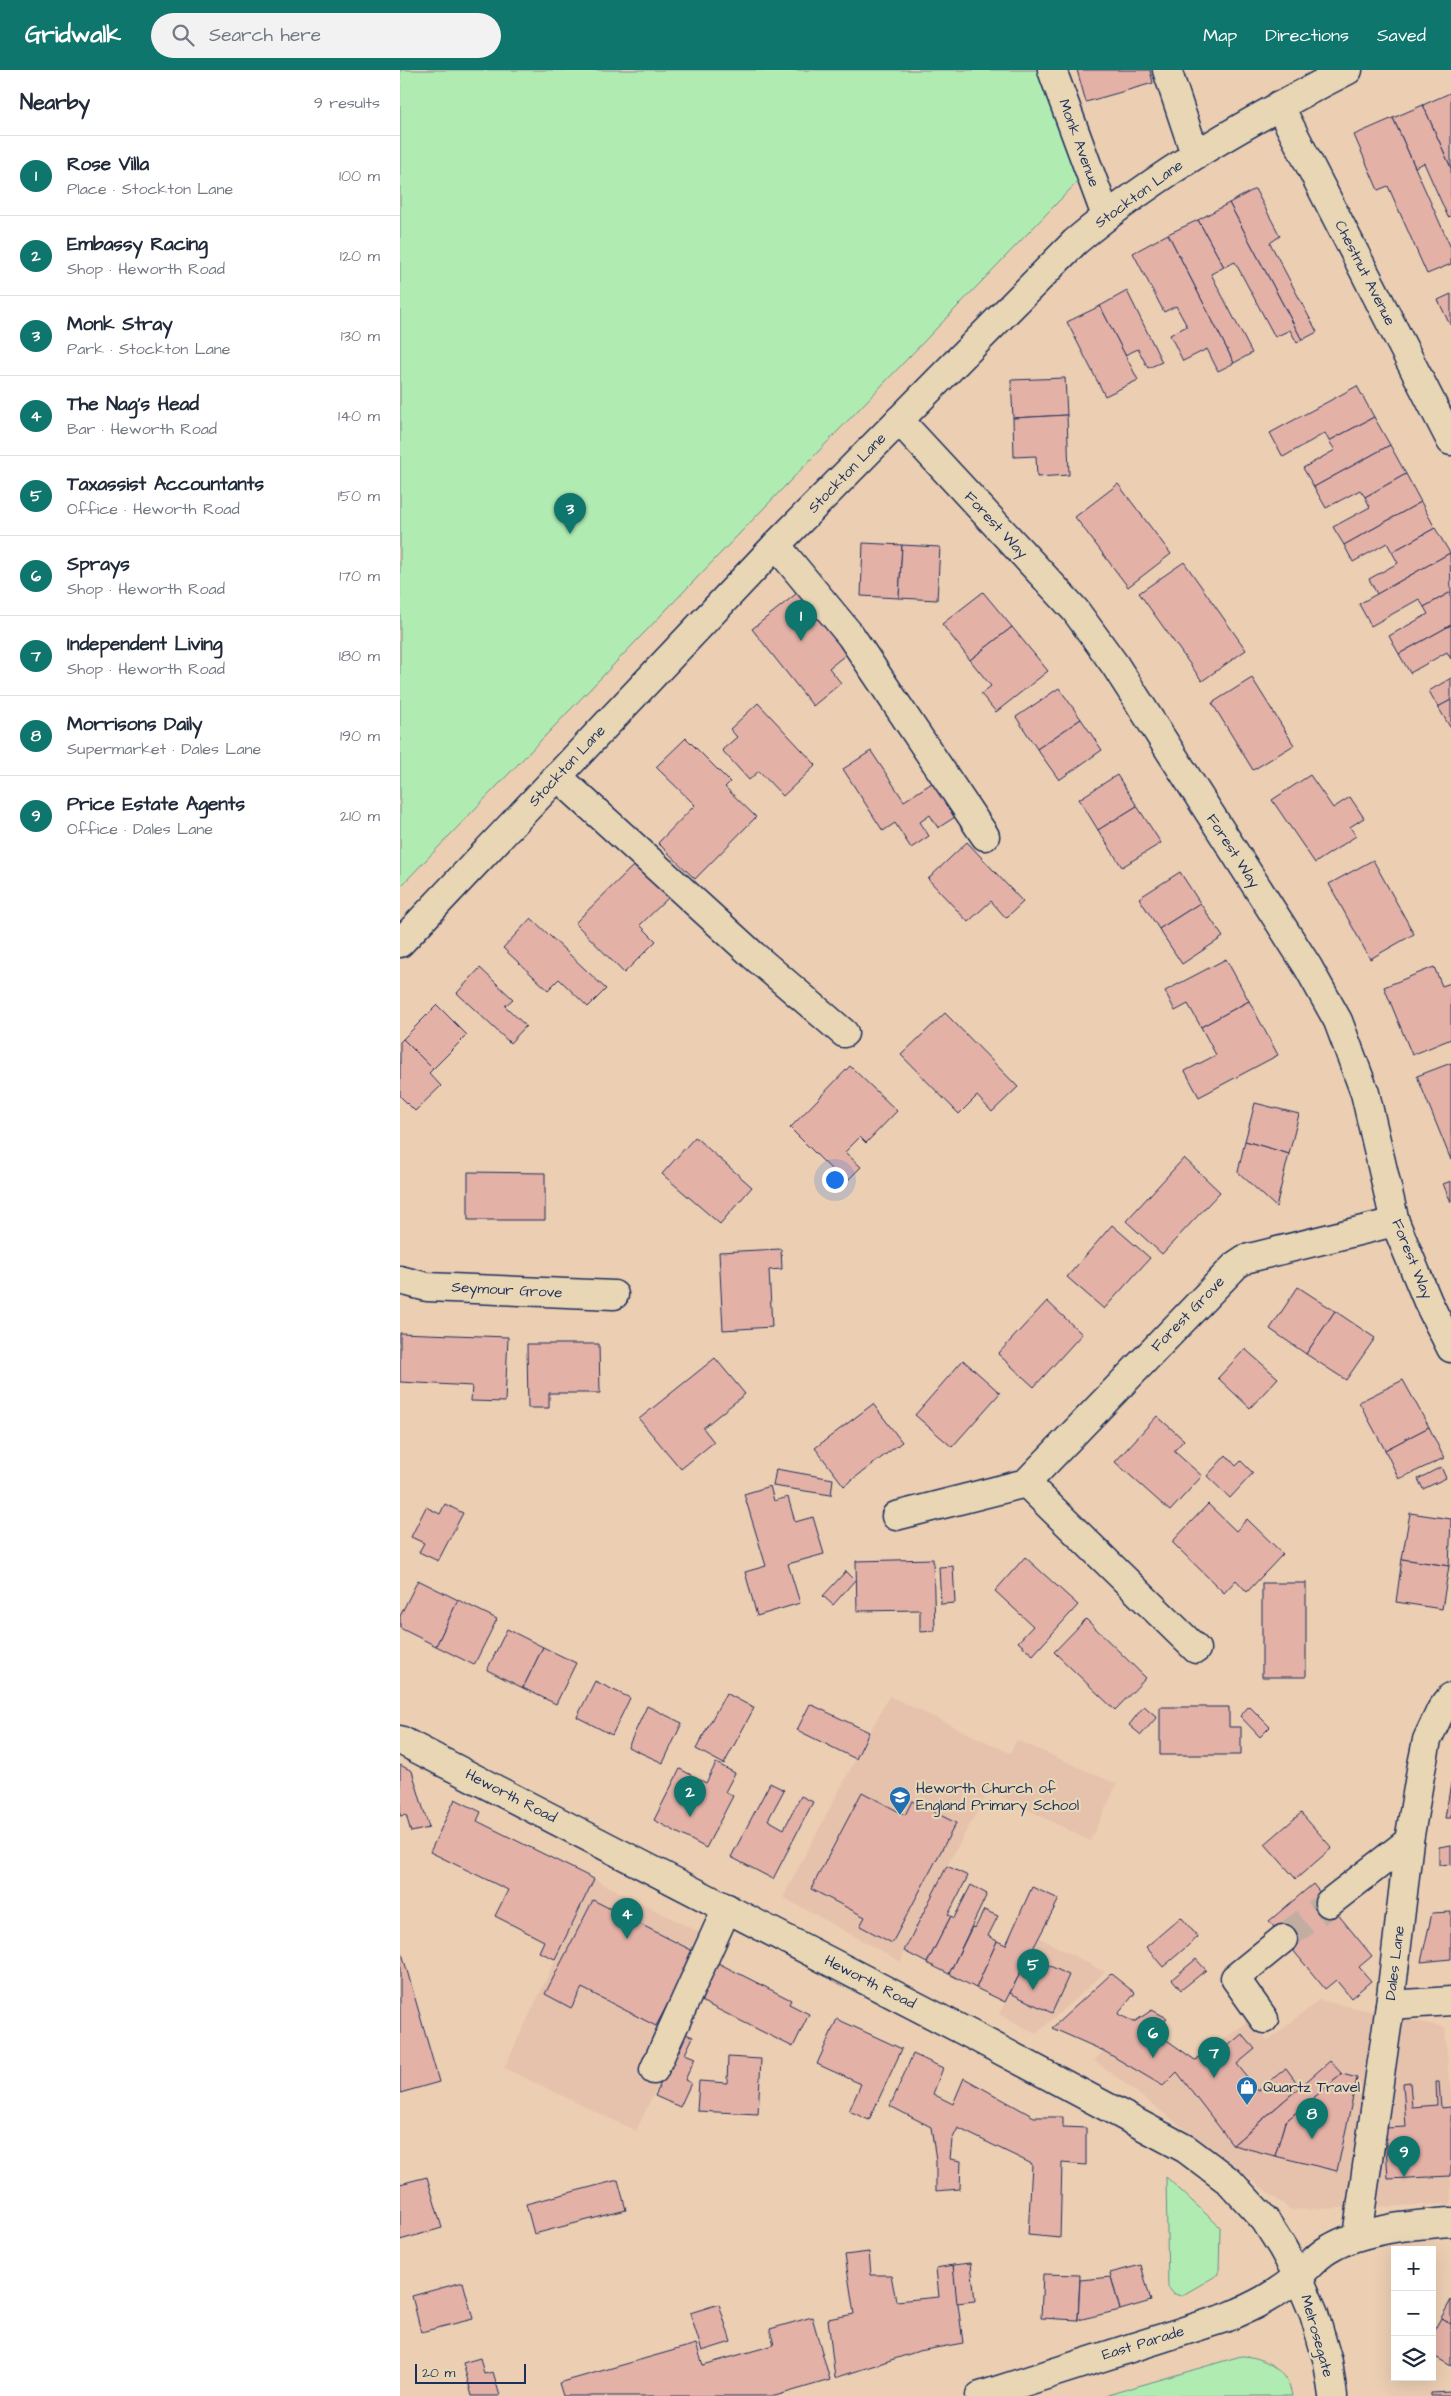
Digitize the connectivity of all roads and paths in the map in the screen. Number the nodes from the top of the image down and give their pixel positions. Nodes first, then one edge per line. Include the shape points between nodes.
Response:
1 (1052, 70) edge
2 (1167, 70) edge
3 (1348, 70) edge
4 (1279, 106) junction
5 (1195, 154) junction
6 (1106, 216) junction
7 (899, 420) junction
8 (1451, 441) edge
9 (776, 545) junction
10 (557, 776) junction
11 (986, 836) dead end
12 (400, 943) edge
13 (844, 1033) dead end
14 (1395, 1222) junction
15 (400, 1280) edge
16 (614, 1295) dead end
17 (1451, 1348) edge
18 (1026, 1483) junction
19 (896, 1516) dead end
20 (1196, 1649) dead end
21 (1451, 1697) edge
22 (400, 1740) edge
23 (1409, 1841) junction
24 (1329, 1903) tunnel mouth
25 (727, 1908) junction
26 (1283, 1939) tunnel mouth
27 (1451, 2001) edge
28 (1390, 2005) junction
29 (1264, 2019) dead end
30 (654, 2070) dead end
31 (1451, 2222) edge
32 (1356, 2236) junction
33 (1298, 2276) junction
34 (980, 2396) edge
35 (1333, 2396) edge

1 - 6 street, Monk Avenue
2 - 5 street
3 - 4 street, Stockton Lane
4 - 5 street, Stockton Lane
4 - 8 street, Chestnut Avenue
5 - 6 street, Stockton Lane
6 - 7 street, Stockton Lane via 1075,242
7 - 9 street, Stockton Lane
7 - 14 street, Forest Way via 1075,610 1115,665 1308,967 1338,1021 1365,1092
9 - 10 street, Stockton Lane
9 - 11 street via 851,636
10 - 12 street, Stockton Lane
10 - 13 street via 753,955
14 - 17 street, Forest Way
14 - 18 street, Forest Grove via 1245,1259 1236,1265
15 - 16 street, Seymour Grove via 427,1286
18 - 19 street
18 - 20 street
21 - 23 street, Dales Lane via 1427,1740
22 - 25 street, Heworth Road
23 - 24 street
23 - 28 street, Dales Lane
25 - 30 street
25 - 33 street, Heworth Road via 1186,2149 1230,2182 1266,2220
26 - 29 street via 1235,1978
27 - 28 street
28 - 32 street, Dales Lane
31 - 32 street, East Parade
32 - 33 street, East Parade via 1329,2249
33 - 34 street, East Parade via 1262,2303 1228,2317
33 - 35 street, Melrosegate via 1314,2314

